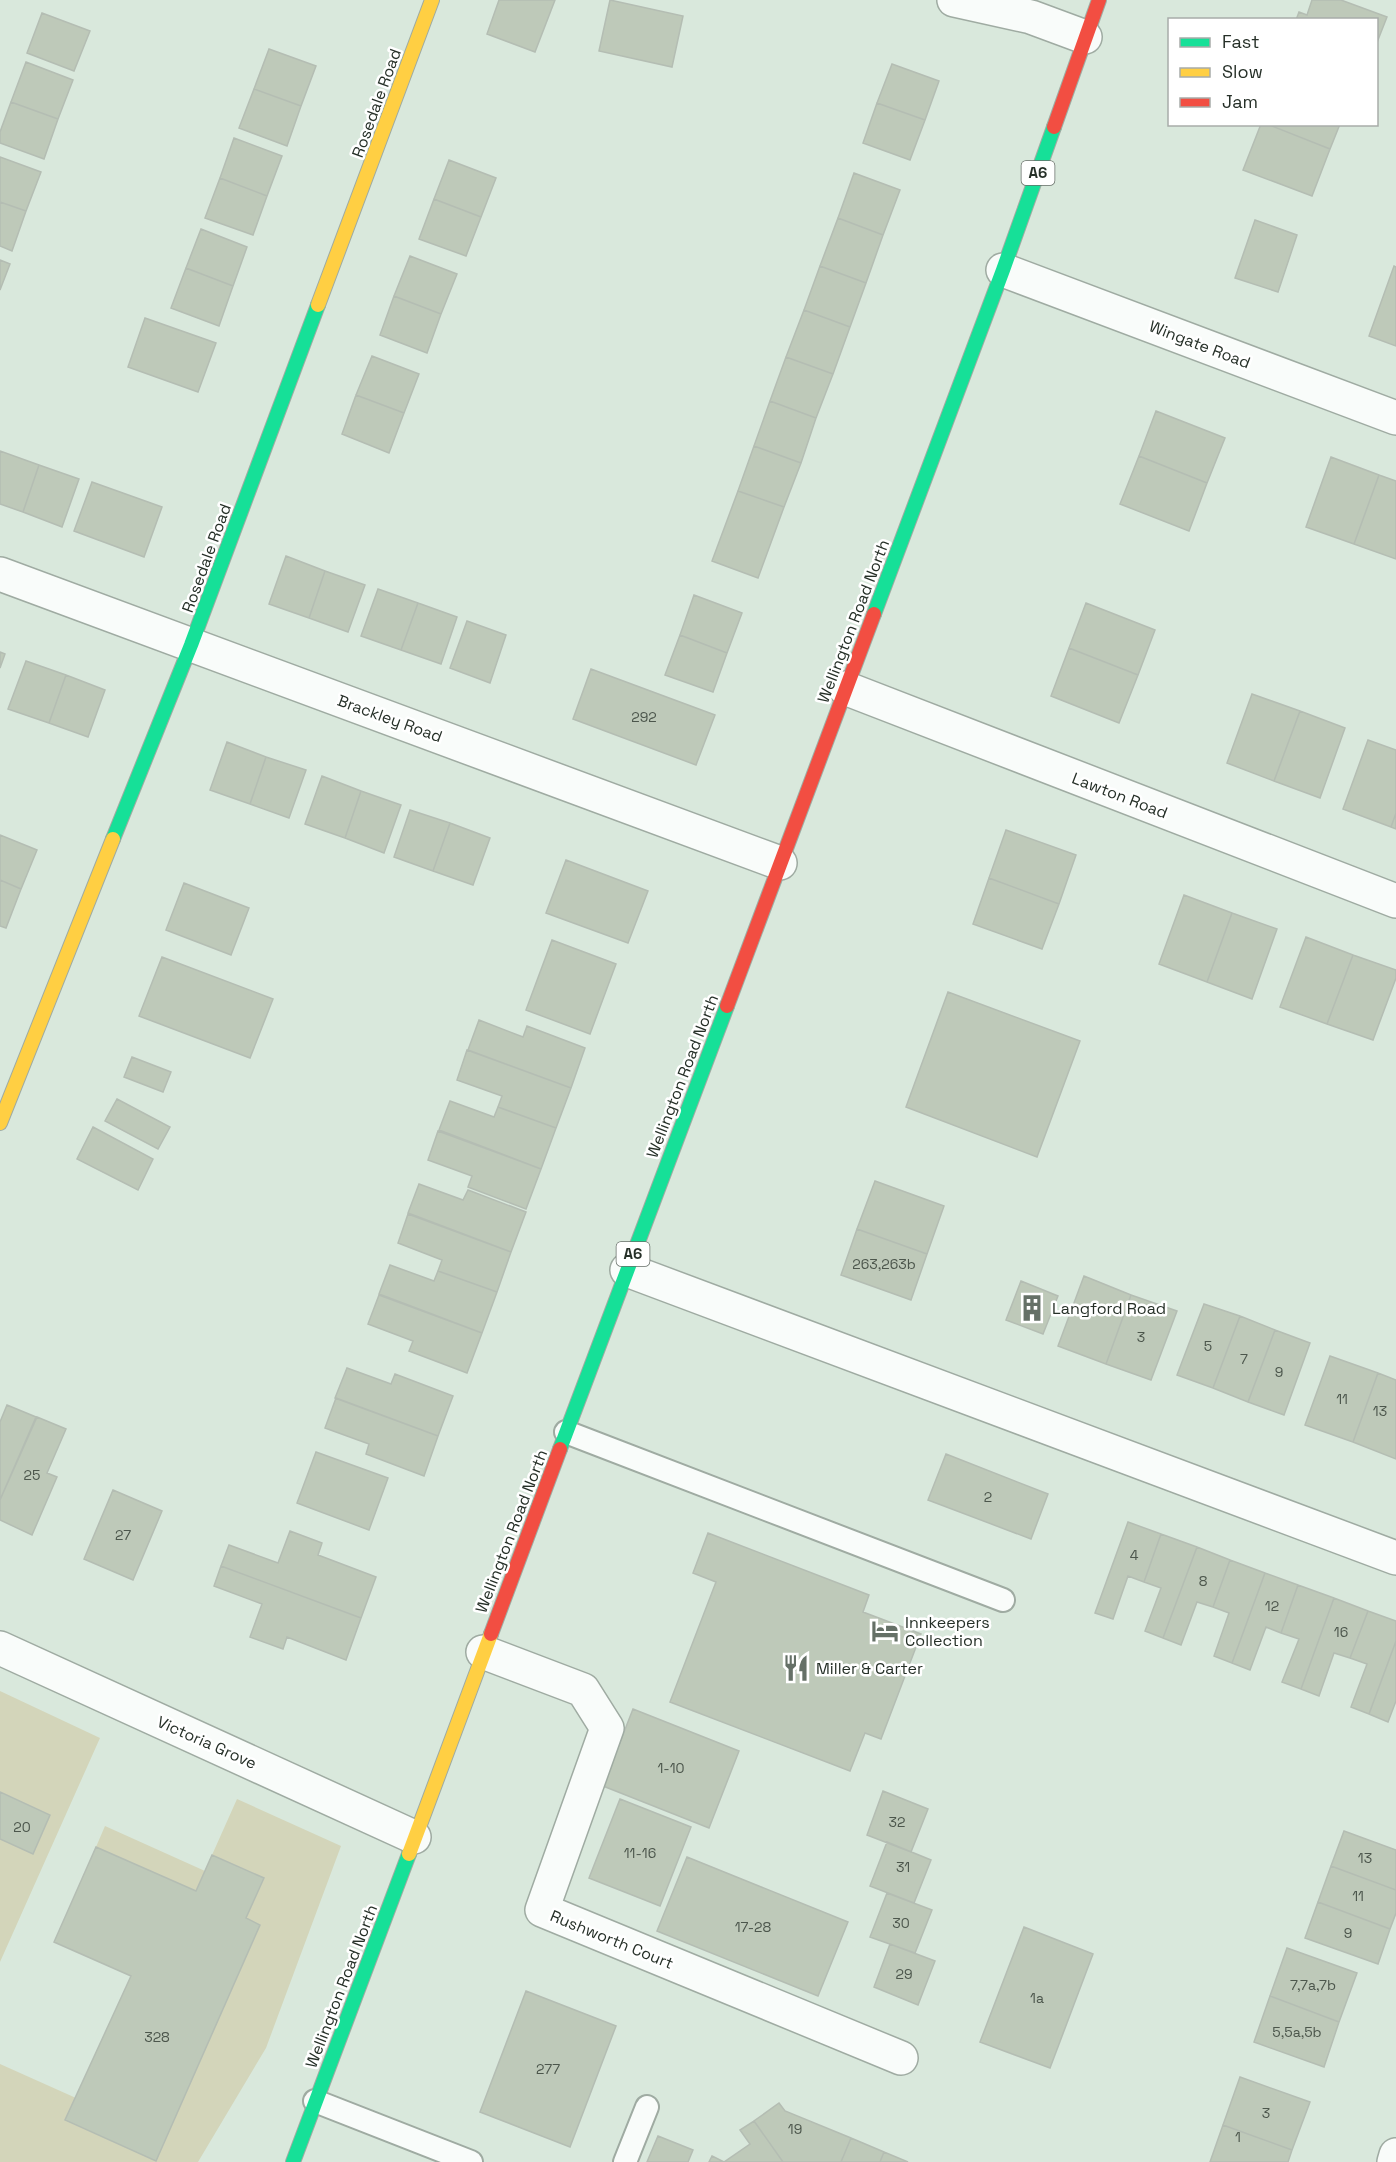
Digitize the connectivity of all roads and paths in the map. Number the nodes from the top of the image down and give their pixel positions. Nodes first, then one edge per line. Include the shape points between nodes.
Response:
1 (432, 0) edge
2 (954, 0) edge
3 (1099, 0) edge
4 (1085, 37) junction
5 (1003, 270) junction
6 (1396, 418) edge
7 (0, 574) edge
8 (191, 645) junction
9 (845, 688) junction
10 (780, 863) junction
11 (1396, 901) edge
12 (0, 1123) edge
13 (627, 1270) junction
14 (566, 1432) junction
15 (1396, 1558) edge
16 (1003, 1600) dead end
17 (0, 1648) edge
18 (483, 1652) junction
19 (414, 1837) junction
20 (901, 2058) dead end
21 (315, 2101) junction
22 (647, 2107) dead end
23 (1396, 2155) edge
24 (293, 2162) edge
25 (471, 2162) edge
26 (625, 2162) edge
27 (1394, 2162) edge

1 - 8 main road, Rosedale Road
2 - 4 street via 1031,17
3 - 4 main road, Wellington Road North / A6
4 - 5 main road, Wellington Road North / A6
5 - 6 street, Wingate Road
5 - 9 main road, Wellington Road North / A6
7 - 8 street, Brackley Road
8 - 10 street, Brackley Road
8 - 12 main road, Rosedale Road
9 - 10 main road, Wellington Road North / A6
9 - 11 street, Lawton Road
10 - 13 main road, Wellington Road North / A6
13 - 14 main road, Wellington Road North / A6
13 - 15 street
14 - 16 lane
14 - 18 main road, Wellington Road North / A6
17 - 19 street, Victoria Grove
18 - 19 main road, Wellington Road North / A6
18 - 20 street, Rushworth Court via 583,1690 607,1728 542,1911
19 - 21 main road, Wellington Road North / A6
21 - 24 main road, Wellington Road North / A6
21 - 25 lane
22 - 26 lane
23 - 27 street

